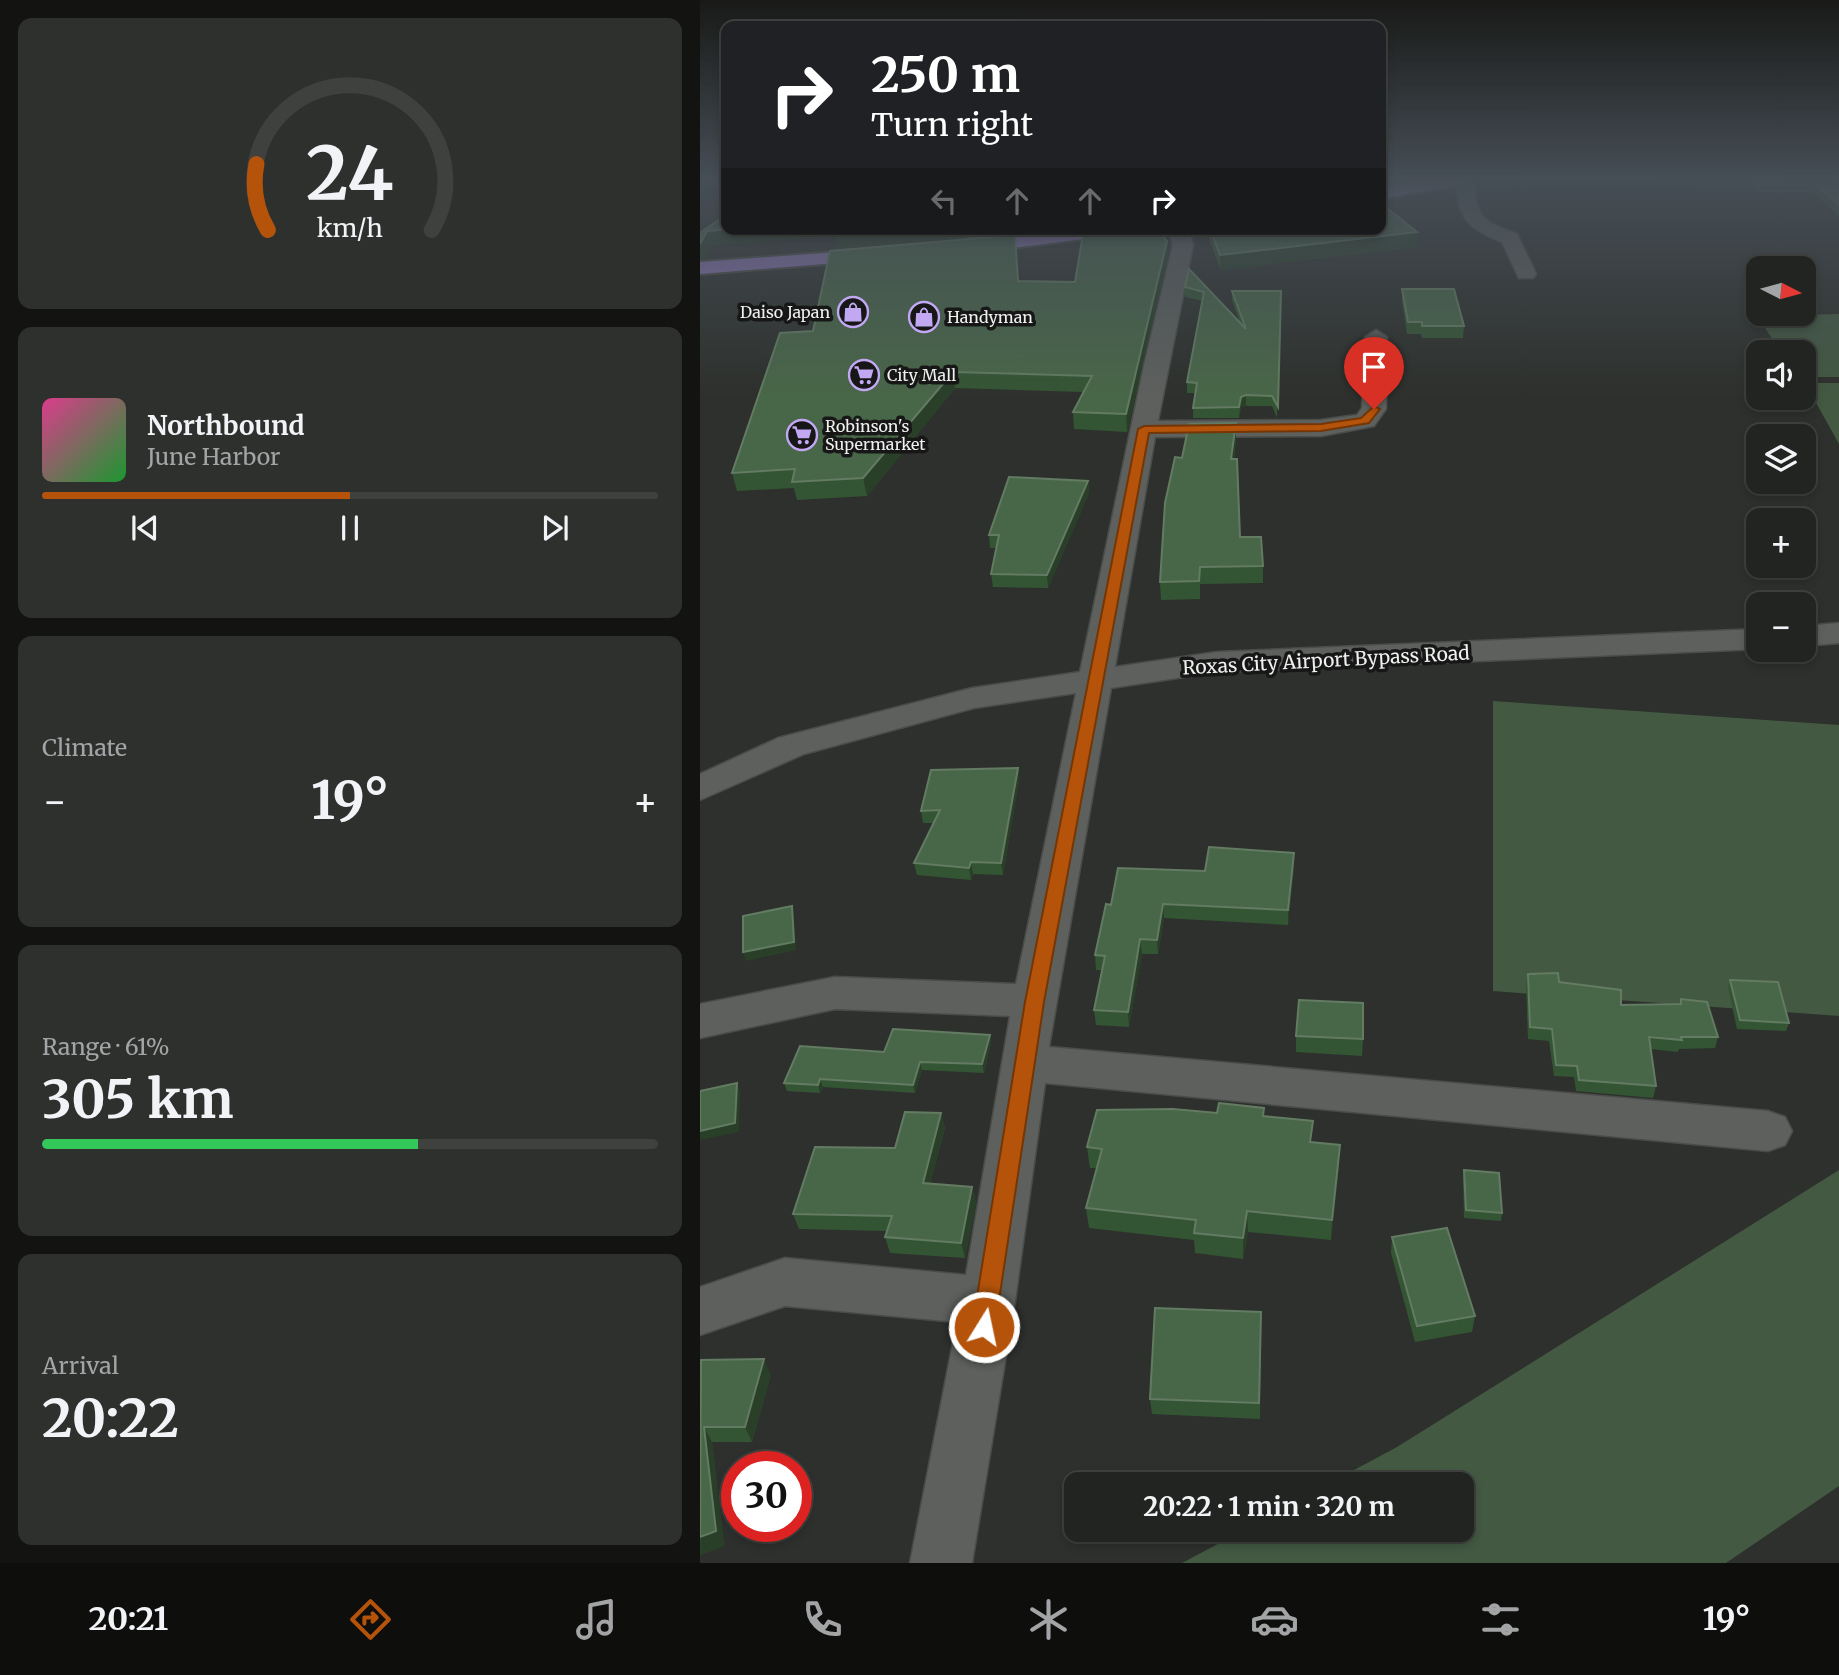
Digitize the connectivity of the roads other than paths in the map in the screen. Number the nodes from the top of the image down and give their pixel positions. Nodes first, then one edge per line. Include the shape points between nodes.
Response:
1 (831, 251) edge
2 (866, 251) edge
3 (1182, 251) edge
4 (1516, 251) edge
5 (700, 257) edge
6 (700, 268) edge
7 (1526, 274) dead end
8 (1376, 337) dead end
9 (1144, 429) junction
10 (1839, 633) edge
11 (1816, 635) edge
12 (1746, 640) edge
13 (700, 788) edge
14 (1034, 1002) junction
15 (700, 1021) edge
16 (1026, 1063) junction
17 (1768, 1131) dead end
18 (988, 1301) junction
19 (700, 1311) edge
20 (940, 1563) edge

1 - 5 highway
2 - 6 highway
3 - 9 street
4 - 7 street
8 - 9 street via 1374,409 1365,421 1321,428
9 - 14 street
10 - 11 street
12 - 13 street, Roxas City Airport Bypass Road via 1217,662 972,698 791,746
14 - 15 street via 835,993
14 - 16 street
16 - 17 street
16 - 18 street
18 - 19 street via 785,1282
18 - 20 street

